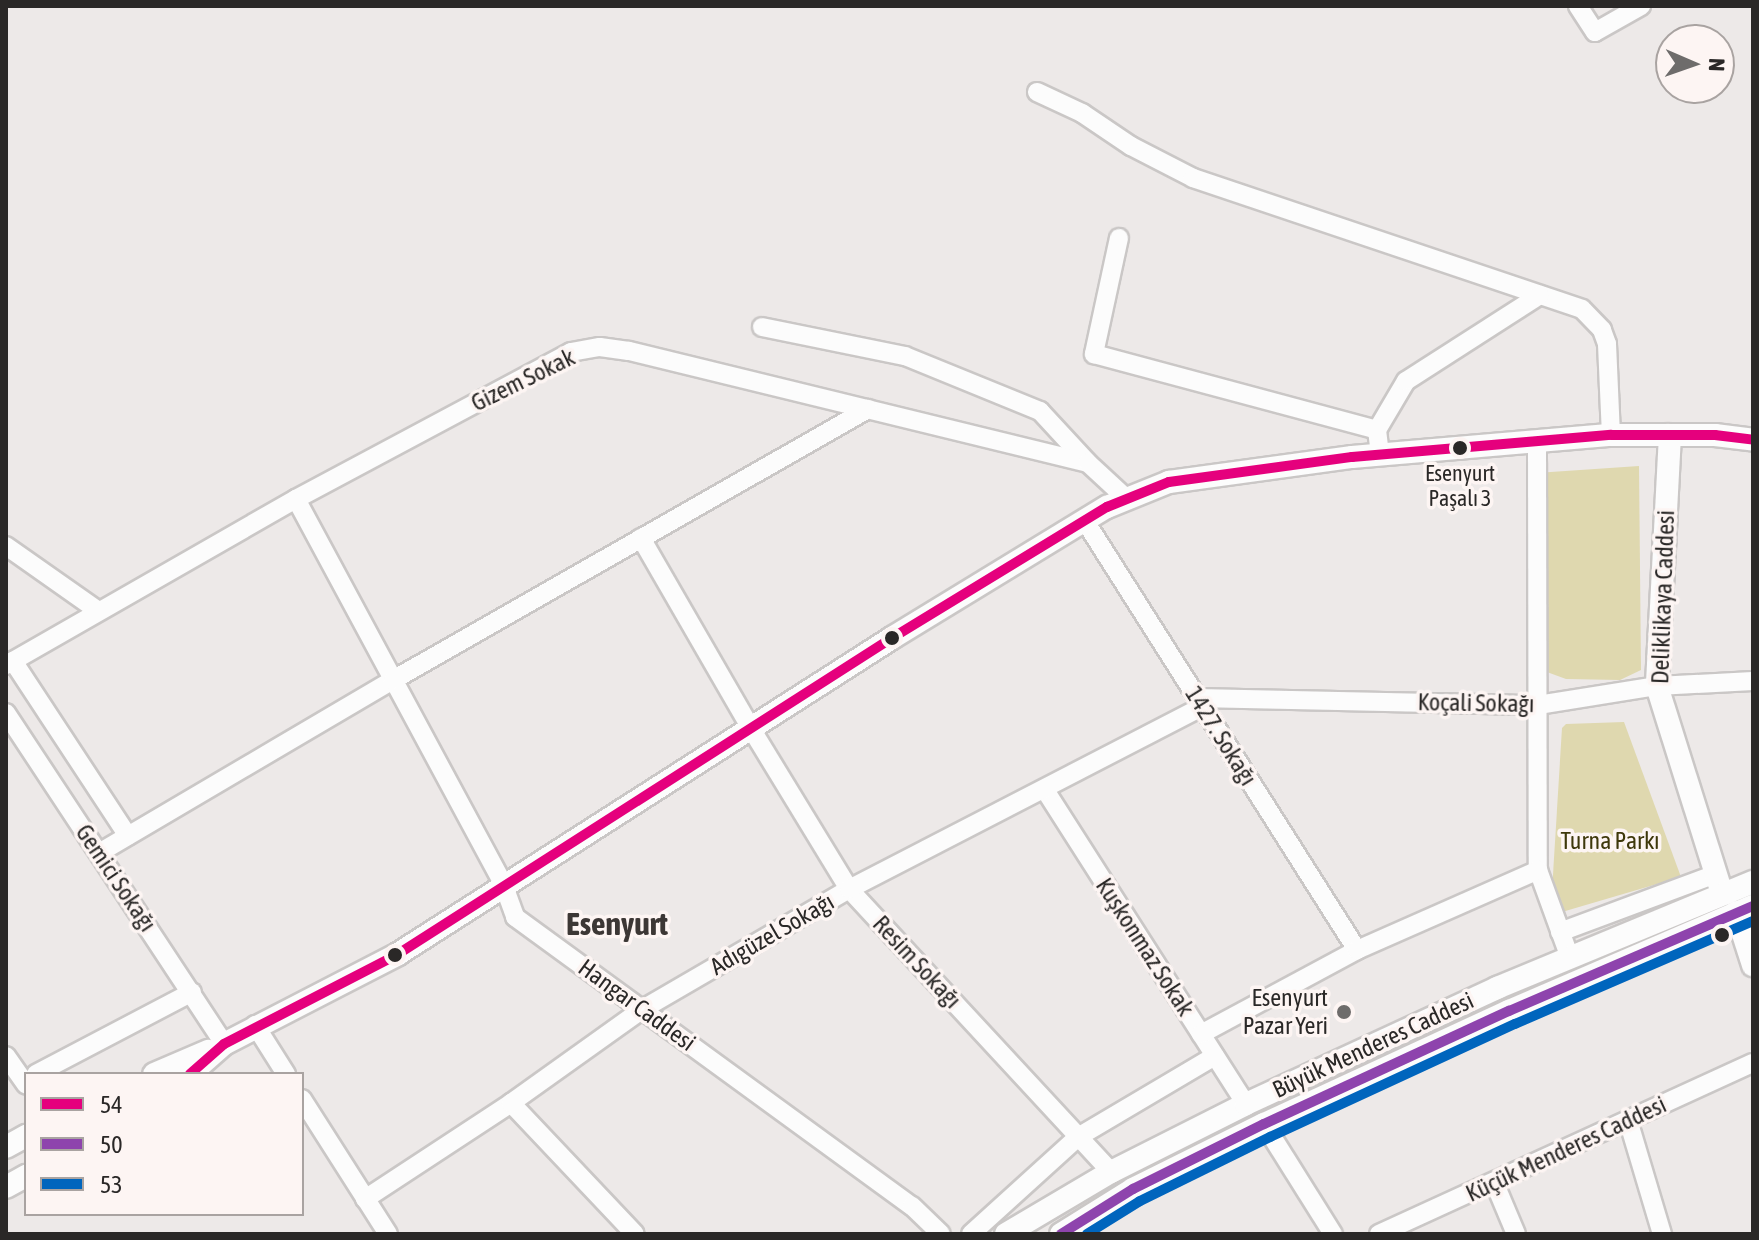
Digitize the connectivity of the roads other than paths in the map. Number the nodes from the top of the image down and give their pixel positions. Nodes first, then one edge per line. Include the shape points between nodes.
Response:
1 (1578, 6) edge
2 (1641, 6) edge
3 (1037, 92) dead end
4 (1119, 238) dead end
5 (1540, 295) junction
6 (762, 327) dead end
7 (868, 409) junction
8 (1377, 430) junction
9 (1611, 435) junction
10 (1670, 435) junction
11 (1753, 440) edge
12 (1537, 441) junction
13 (1380, 454) junction
14 (1088, 463) junction
15 (296, 499) junction
16 (1127, 499) junction
17 (1085, 521) junction
18 (641, 538) junction
19 (6, 546) edge
20 (97, 610) junction
21 (10, 663) edge
22 (393, 680) junction
23 (1753, 681) edge
24 (1657, 686) junction
25 (1200, 702) junction
26 (1538, 705) junction
27 (6, 713) edge
28 (752, 730) junction
29 (1045, 790) junction
30 (128, 836) junction
31 (99, 853) junction
32 (1538, 870) junction
33 (1753, 882) edge
34 (504, 886) junction
35 (849, 889) junction
36 (1732, 897) edge
37 (1560, 932) junction
38 (1357, 950) junction
39 (1570, 958) junction
40 (1753, 965) edge
41 (192, 992) junction
42 (643, 1009) junction
43 (255, 1025) junction
44 (1201, 1034) junction
45 (224, 1044) junction
46 (6, 1056) edge
47 (1215, 1056) junction
48 (1753, 1063) edge
49 (43, 1072) edge
50 (159, 1072) edge
51 (192, 1072) edge
52 (285, 1072) edge
53 (24, 1076) edge
54 (304, 1102) edge
55 (511, 1103) junction
56 (1246, 1104) junction
57 (1628, 1120) junction
58 (1264, 1124) junction
59 (24, 1136) edge
60 (1078, 1137) junction
61 (6, 1147) edge
62 (1111, 1172) junction
63 (24, 1177) edge
64 (1495, 1184) junction
65 (6, 1187) edge
66 (365, 1199) junction
67 (388, 1234) edge
68 (635, 1234) edge
69 (941, 1234) edge
70 (971, 1234) edge
71 (1006, 1234) edge
72 (1061, 1234) edge
73 (1333, 1234) edge
74 (1379, 1234) edge
75 (1516, 1234) edge
76 (1662, 1234) edge

1 - 2 street via 1595,32
3 - 5 street via 1193,178
4 - 8 street via 1094,354
5 - 8 street via 1406,381
5 - 9 street via 1582,309 1602,330
6 - 14 street via 905,356 1040,411
7 - 14 street, Gizem Sokak
7 - 15 street, Gizem Sokak via 600,347 571,352
7 - 18 street
8 - 13 street
9 - 10 street
9 - 12 street
10 - 11 street
10 - 24 street, Deliklikaya Caddesi
12 - 13 street
12 - 26 street
13 - 16 street via 1169,482
14 - 16 street, Gizem Sokak
15 - 20 street, Gizem Sokak
15 - 22 street, Hangar Caddesi
16 - 17 street
17 - 25 street, 1427. Sokağı
17 - 28 street
18 - 22 street
18 - 28 street, Resim Sokağı
19 - 20 street
20 - 21 street, Gizem Sokak
21 - 30 street
22 - 30 street
22 - 34 street, Hangar Caddesi
23 - 24 street, Koçali Sokağı
24 - 26 street, Koçali Sokağı
24 - 36 street, Deliklikaya Caddesi
25 - 26 street, Koçali Sokağı
25 - 29 street, Adıgüzel Sokağı
25 - 38 street, 1427. Sokağı
26 - 32 street
27 - 31 street, Gemici Sokağı
28 - 34 street
28 - 35 street, Resim Sokağı
29 - 35 street, Adıgüzel Sokağı
29 - 44 street, Kuşkonmaz Sokak
30 - 31 street
31 - 41 street, Gemici Sokağı
32 - 37 street
32 - 38 street
33 - 36 street, Büyük Menderes Caddesi
34 - 42 street, Hangar Caddesi via 515,917
34 - 43 street via 398,954
35 - 42 street, Adıgüzel Sokağı
35 - 60 street, Resim Sokağı
36 - 37 street
36 - 39 street, Büyük Menderes Caddesi
36 - 40 street, Deliklikaya Caddesi
36 - 58 street, Büyük Menderes Caddesi via 1509,1011
37 - 39 street
38 - 44 street
39 - 56 street, Büyük Menderes Caddesi
41 - 45 street, Gemici Sokağı
41 - 49 street
42 - 55 street, Adıgüzel Sokağı
42 - 69 street, Hangar Caddesi via 912,1206
43 - 45 street
43 - 52 street
44 - 47 street, Kuşkonmaz Sokak
45 - 50 street
45 - 51 street
46 - 53 street
47 - 56 street, Kuşkonmaz Sokak
47 - 60 street
48 - 57 street, Küçük Menderes Caddesi
54 - 66 street
55 - 66 street, Adıgüzel Sokağı
55 - 68 street
56 - 62 street, Büyük Menderes Caddesi
57 - 64 street, Küçük Menderes Caddesi
57 - 76 street
58 - 72 street, Büyük Menderes Caddesi via 1133,1189
58 - 73 street
59 - 61 street
60 - 62 street, Resim Sokağı
60 - 70 street
62 - 71 street, Büyük Menderes Caddesi
63 - 65 street
64 - 74 street, Küçük Menderes Caddesi
64 - 75 street
66 - 67 street

